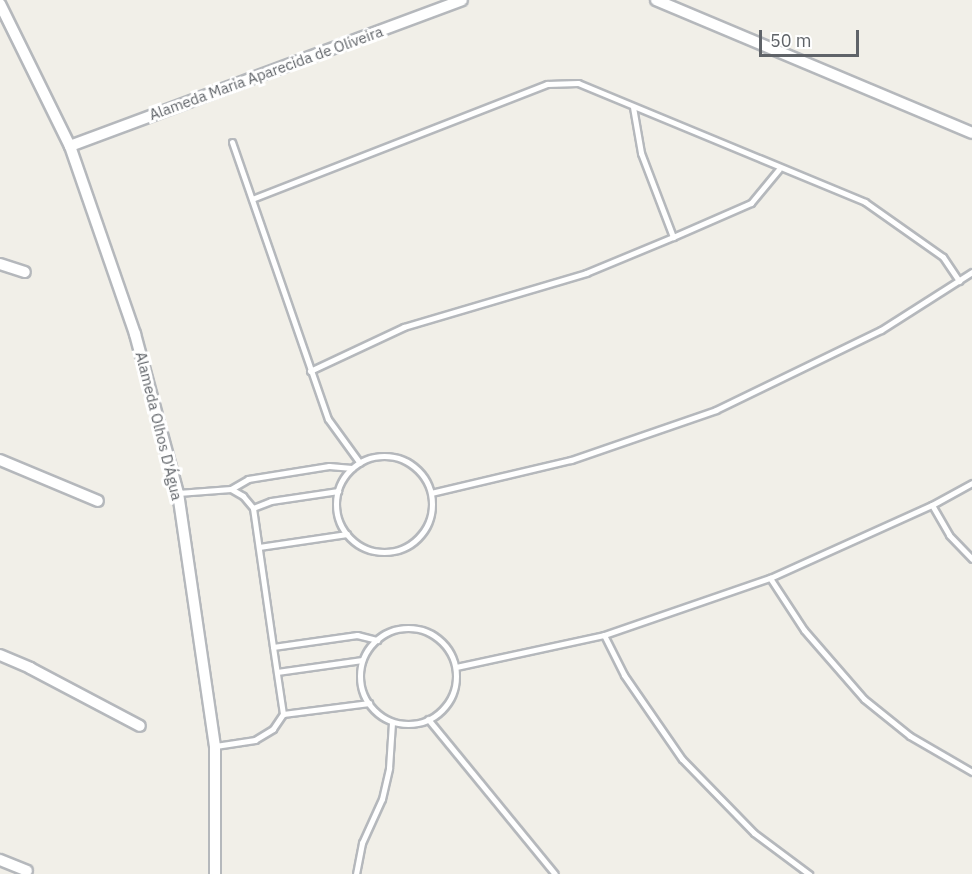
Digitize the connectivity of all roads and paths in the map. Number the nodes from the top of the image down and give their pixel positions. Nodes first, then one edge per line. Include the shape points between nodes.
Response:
1 (462, 0) edge
2 (656, 0) edge
3 (0, 4) edge
4 (633, 107) junction
5 (972, 133) edge
6 (232, 142) dead end
7 (70, 146) junction
8 (779, 169) junction
9 (252, 199) junction
10 (673, 237) junction
11 (0, 264) edge
12 (25, 272) dead end
13 (972, 272) edge
14 (959, 281) junction
15 (310, 371) junction
16 (0, 460) edge
17 (360, 463) junction
18 (352, 468) junction
19 (972, 483) edge
20 (231, 489) junction
21 (338, 491) junction
22 (178, 493) junction
23 (431, 494) junction
24 (98, 501) dead end
25 (932, 505) junction
26 (253, 508) junction
27 (347, 534) junction
28 (259, 548) junction
29 (972, 559) edge
30 (770, 578) junction
31 (604, 635) junction
32 (377, 640) junction
33 (273, 647) junction
34 (0, 655) edge
35 (362, 660) junction
36 (456, 667) junction
37 (277, 672) junction
38 (369, 703) junction
39 (282, 714) junction
40 (428, 719) junction
41 (392, 723) junction
42 (140, 726) dead end
43 (215, 746) junction
44 (972, 772) edge
45 (0, 860) edge
46 (27, 871) dead end
47 (215, 874) edge
48 (356, 874) edge
49 (555, 874) edge
50 (809, 874) edge

1 - 7 street, Alameda Maria Aparecida de Oliveira
2 - 5 street
3 - 7 street, Alameda Olhos D'Água
4 - 8 lane
4 - 9 lane via 578,83 547,84
4 - 10 lane via 641,153
6 - 9 lane
7 - 22 street, Alameda Olhos D'Água via 135,334
8 - 10 lane via 751,203
8 - 14 lane via 865,202 943,257
9 - 15 lane
10 - 15 lane via 586,273 405,327
11 - 12 street
13 - 14 lane
14 - 23 lane via 881,330 716,410 572,460
15 - 17 lane via 328,419
16 - 24 street
17 - 18 lane
17 - 23 lane via 389,456 408,462 423,475
18 - 20 lane via 329,466 248,479
18 - 21 lane
19 - 25 lane
20 - 22 lane
20 - 26 lane
21 - 26 lane via 272,501
21 - 27 lane via 340,524
22 - 43 street, Alameda Olhos D'Água
23 - 27 lane via 431,513 423,532 408,545 389,552 369,550
25 - 29 lane via 949,535
25 - 30 lane
26 - 28 lane
27 - 28 lane
28 - 33 lane
30 - 31 lane
30 - 44 lane via 804,630 864,699 910,736
31 - 36 lane
31 - 50 lane via 624,675 682,759 754,833
32 - 33 lane via 357,635
32 - 35 lane
32 - 36 lane via 399,628 424,630 445,644
33 - 37 lane
34 - 42 street
35 - 37 lane
35 - 38 lane via 361,686
36 - 40 lane via 454,692 440,713
37 - 39 lane
38 - 39 lane
38 - 41 lane
39 - 43 lane via 273,729 255,740
40 - 41 lane via 417,724
40 - 49 lane
41 - 48 lane via 382,798 362,843
43 - 47 street, Alameda Olhos D'Água
45 - 46 street

